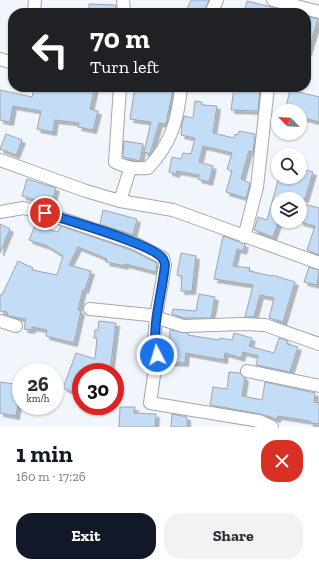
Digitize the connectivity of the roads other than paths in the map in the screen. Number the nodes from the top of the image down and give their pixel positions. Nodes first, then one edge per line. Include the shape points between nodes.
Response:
1 (280, 1) edge
2 (305, 8) edge
3 (120, 92) edge
4 (180, 92) edge
5 (267, 92) edge
6 (0, 160) edge
7 (130, 169) junction
8 (120, 200) junction
9 (0, 212) edge
10 (244, 237) junction
11 (319, 263) edge
12 (90, 309) dead end
13 (156, 316) junction
14 (0, 321) edge
15 (16, 326) dead end
16 (319, 344) edge
17 (247, 371) dead end
18 (319, 386) edge
19 (272, 427) edge

1 - 2 street
3 - 7 street via 115,162
4 - 7 street via 173,132 159,156 148,168
5 - 10 street via 257,187
6 - 8 street via 86,191
7 - 8 street
8 - 10 street via 174,210
9 - 13 street via 23,208 45,213 155,252 163,258 165,265
10 - 11 street
12 - 13 street
13 - 16 street via 183,326 265,325
13 - 19 street via 154,342 157,355 150,403 259,421
14 - 15 street
17 - 18 street

